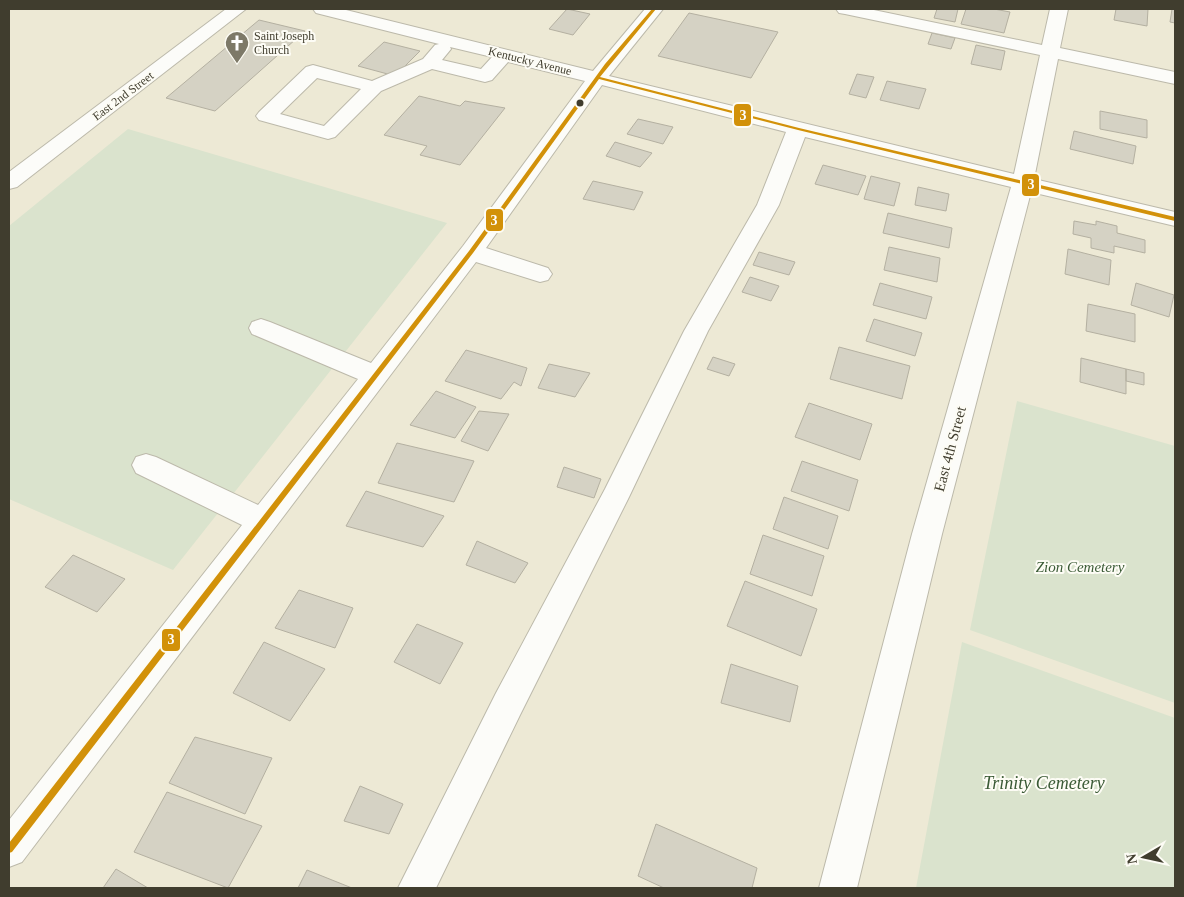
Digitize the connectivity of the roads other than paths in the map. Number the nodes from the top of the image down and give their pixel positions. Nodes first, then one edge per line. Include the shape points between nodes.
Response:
1 (237, 9) edge
2 (322, 9) edge
3 (654, 9) edge
4 (845, 9) edge
5 (1059, 9) edge
6 (450, 41) junction
7 (1050, 52) junction
8 (505, 54) junction
9 (430, 63) junction
10 (599, 78) junction
11 (1175, 78) edge
12 (374, 87) junction
13 (798, 129) junction
14 (9, 182) edge
15 (1023, 182) junction
16 (1175, 219) edge
17 (471, 252) junction
18 (540, 274) dead end
19 (261, 328) dead end
20 (376, 376) junction
21 (146, 466) dead end
22 (263, 521) junction
23 (9, 849) edge
24 (416, 888) edge
25 (838, 888) edge

1 - 14 street, East 2nd Street
2 - 6 street, Kentucky Avenue
3 - 10 street
4 - 7 street
5 - 7 street, East 4th Street
6 - 8 street, Kentucky Avenue
6 - 9 street
7 - 11 street
7 - 15 street, East 4th Street
8 - 9 street via 485,76
8 - 10 street, Kentucky Avenue
9 - 12 street
10 - 13 street, Kentucky Avenue
10 - 17 street
12 - 12 street via 313,70 266,116 328,133
13 - 15 street, Kentucky Avenue
13 - 24 street via 768,205 696,331
15 - 16 street, Kentucky Avenue
15 - 25 street, East 4th Street via 927,534
17 - 18 street
17 - 20 street
19 - 20 street
20 - 22 street
21 - 22 street
22 - 23 street

